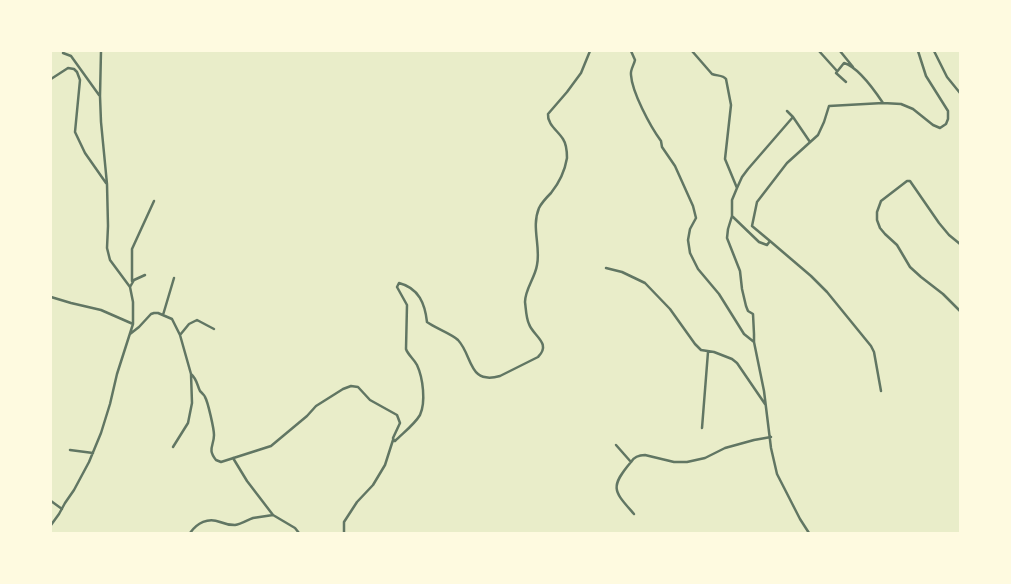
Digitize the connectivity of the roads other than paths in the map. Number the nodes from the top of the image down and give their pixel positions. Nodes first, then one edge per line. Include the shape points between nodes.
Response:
1 (101, 51) edge
2 (590, 51) edge
3 (631, 51) edge
4 (692, 51) edge
5 (819, 51) edge
6 (840, 51) edge
7 (918, 51) edge
8 (934, 51) edge
9 (63, 53) dead end
10 (855, 70) junction
11 (837, 71) junction
12 (51, 79) edge
13 (846, 82) dead end
14 (960, 93) edge
15 (100, 96) junction
16 (883, 103) junction
17 (787, 111) dead end
18 (793, 117) junction
19 (810, 142) junction
20 (107, 184) junction
21 (737, 188) junction
22 (154, 201) dead end
23 (732, 216) junction
24 (770, 241) junction
25 (960, 244) edge
26 (606, 268) dead end
27 (145, 275) dead end
28 (174, 278) dead end
29 (132, 281) junction
30 (130, 287) junction
31 (51, 297) edge
32 (960, 311) edge
33 (163, 315) junction
34 (133, 324) junction
35 (214, 329) dead end
36 (129, 335) junction
37 (180, 335) junction
38 (754, 342) junction
39 (708, 352) junction
40 (191, 374) junction
41 (880, 391) dead end
42 (766, 406) junction
43 (702, 428) dead end
44 (771, 437) junction
45 (393, 440) junction
46 (616, 445) dead end
47 (173, 447) dead end
48 (70, 450) dead end
49 (93, 453) junction
50 (233, 458) junction
51 (631, 462) junction
52 (51, 501) edge
53 (62, 509) junction
54 (634, 514) dead end
55 (273, 515) junction
56 (51, 525) edge
57 (190, 533) edge
58 (299, 533) edge
59 (344, 533) edge
60 (809, 533) edge

1 - 15 street
2 - 45 street via 581,73 548,114 564,140 567,159 556,187 539,209 537,265 525,296 528,322 542,341 542,352 500,376 483,377 475,371 458,340 427,322 422,300 413,290 399,283 397,287 406,305 406,349 420,375 423,406 418,418 396,441
3 - 38 street via 635,60 631,76 638,99 675,166 696,218 688,240 690,253 744,334
4 - 21 street via 712,74 726,79 731,105 725,159
5 - 11 street
6 - 10 street
7 - 16 street via 926,76 946,108 946,124 936,127 901,104
8 - 14 street via 947,77
9 - 15 street via 71,56
10 - 11 street via 844,63
10 - 16 street
11 - 13 street
12 - 20 street via 68,68 77,72 80,80 75,132 89,161
15 - 20 street
16 - 19 street via 829,106 818,135
17 - 18 street
18 - 19 street
18 - 21 street via 748,169
19 - 24 street via 787,163 756,202 752,226
20 - 30 street via 107,248 110,260
21 - 23 street via 732,200
22 - 29 street via 132,249
23 - 24 street via 758,242 767,244
23 - 38 street via 727,238 740,271 746,306 753,314
24 - 41 street via 827,292 871,346
25 - 32 street via 939,223 910,181 881,201 877,212 880,228 897,245 910,267
26 - 39 street via 645,283 670,309 695,344
27 - 29 street
28 - 33 street
29 - 30 street
30 - 34 street
31 - 34 street via 101,310
33 - 36 street via 151,314
33 - 37 street via 172,319
34 - 36 street
35 - 37 street via 197,320
36 - 49 street via 102,433
37 - 40 street
38 - 42 street
39 - 42 street via 737,363
39 - 43 street
40 - 47 street via 192,403 188,423
40 - 50 street via 207,402 214,436 212,454 218,462
42 - 44 street
44 - 51 street via 725,448 687,462 644,454
44 - 60 street via 777,474
45 - 50 street via 400,423 398,415 370,400 353,385 316,406 271,446
45 - 59 street via 385,465 344,522
46 - 51 street
48 - 49 street
49 - 53 street
50 - 55 street
51 - 54 street via 620,475 616,489
52 - 53 street
53 - 56 street
55 - 57 street via 236,525 202,522
55 - 58 street

